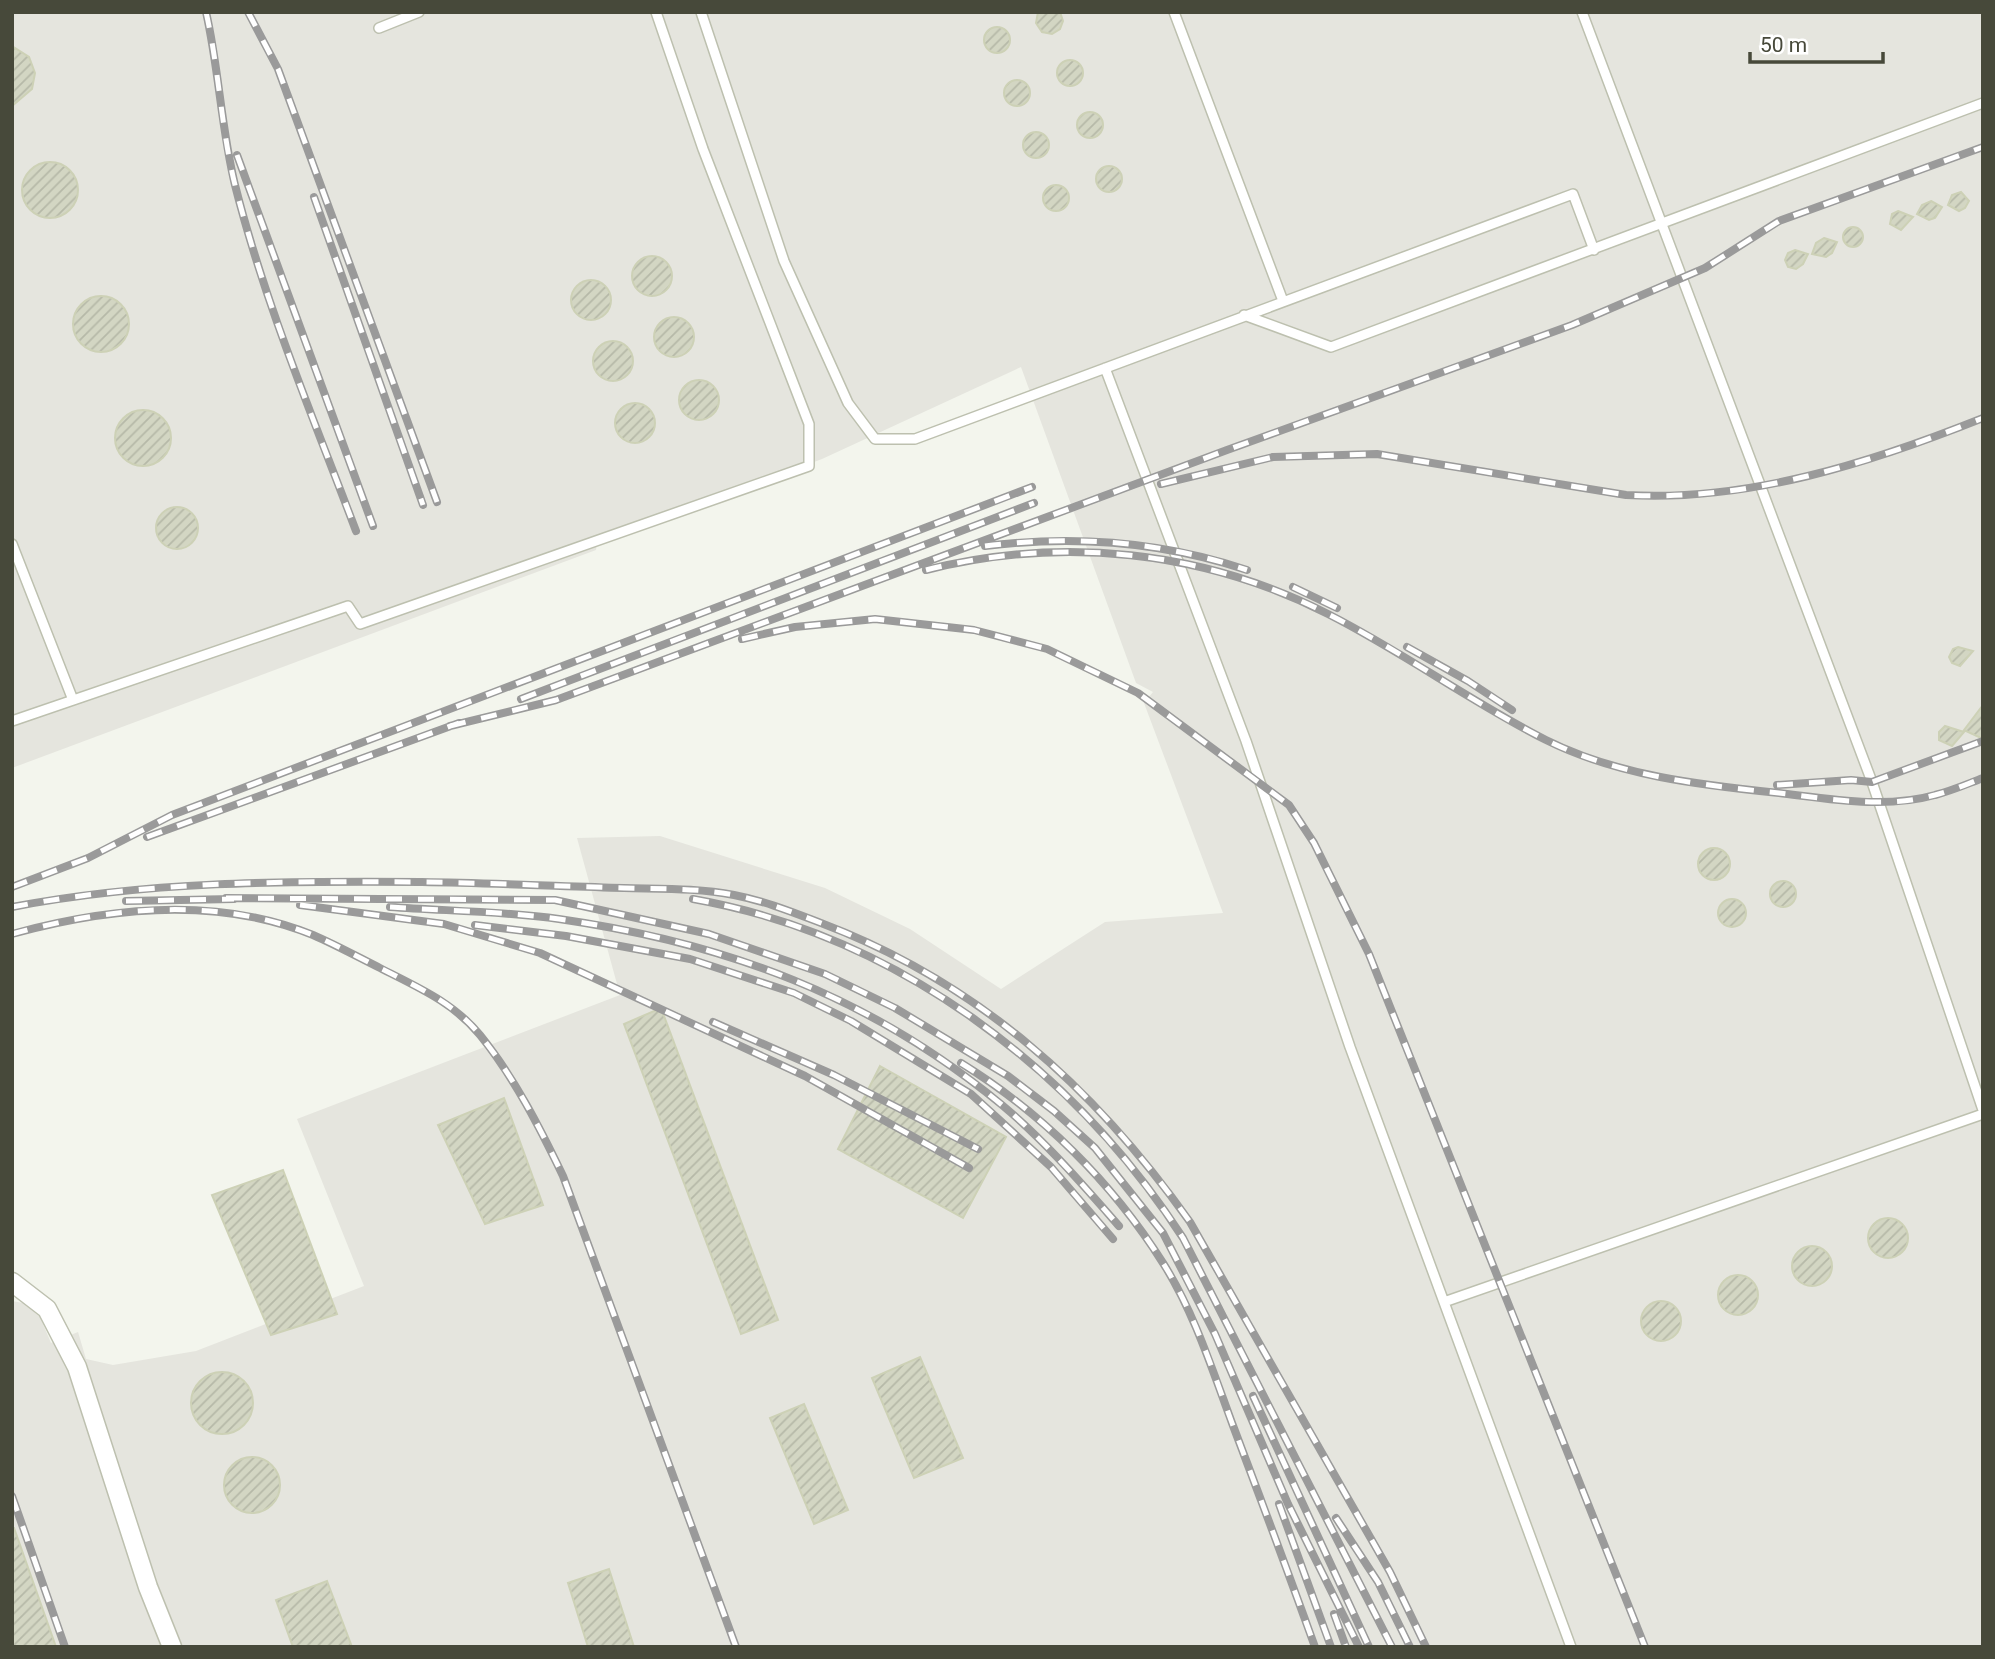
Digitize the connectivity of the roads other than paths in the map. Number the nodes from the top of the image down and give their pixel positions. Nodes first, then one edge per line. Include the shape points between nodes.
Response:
1 (419, 12) edge
2 (656, 12) edge
3 (701, 12) edge
4 (1174, 12) edge
5 (1582, 12) edge
6 (379, 28) dead end
7 (1983, 103) edge
8 (1661, 226) junction
9 (1594, 250) junction
10 (1283, 301) junction
11 (1244, 314) junction
12 (1105, 368) junction
13 (12, 544) edge
14 (73, 700) junction
15 (12, 721) edge
16 (1983, 1112) edge
17 (12, 1282) edge
18 (1444, 1302) junction
19 (172, 1647) edge
20 (1571, 1647) edge

1 - 6 lane
2 - 14 lane via 703,149 809,424 809,466 360,624 348,607
3 - 12 lane via 784,261 848,403 875,439 915,439
4 - 10 lane
5 - 8 lane
7 - 8 lane
8 - 9 lane
8 - 16 lane via 1872,782
9 - 10 lane via 1573,194
9 - 11 lane via 1331,347
10 - 11 lane
11 - 12 lane
12 - 18 lane via 1246,741 1350,1047
13 - 14 lane
14 - 15 lane
16 - 18 lane
17 - 19 street via 47,1309 77,1367
18 - 20 lane

